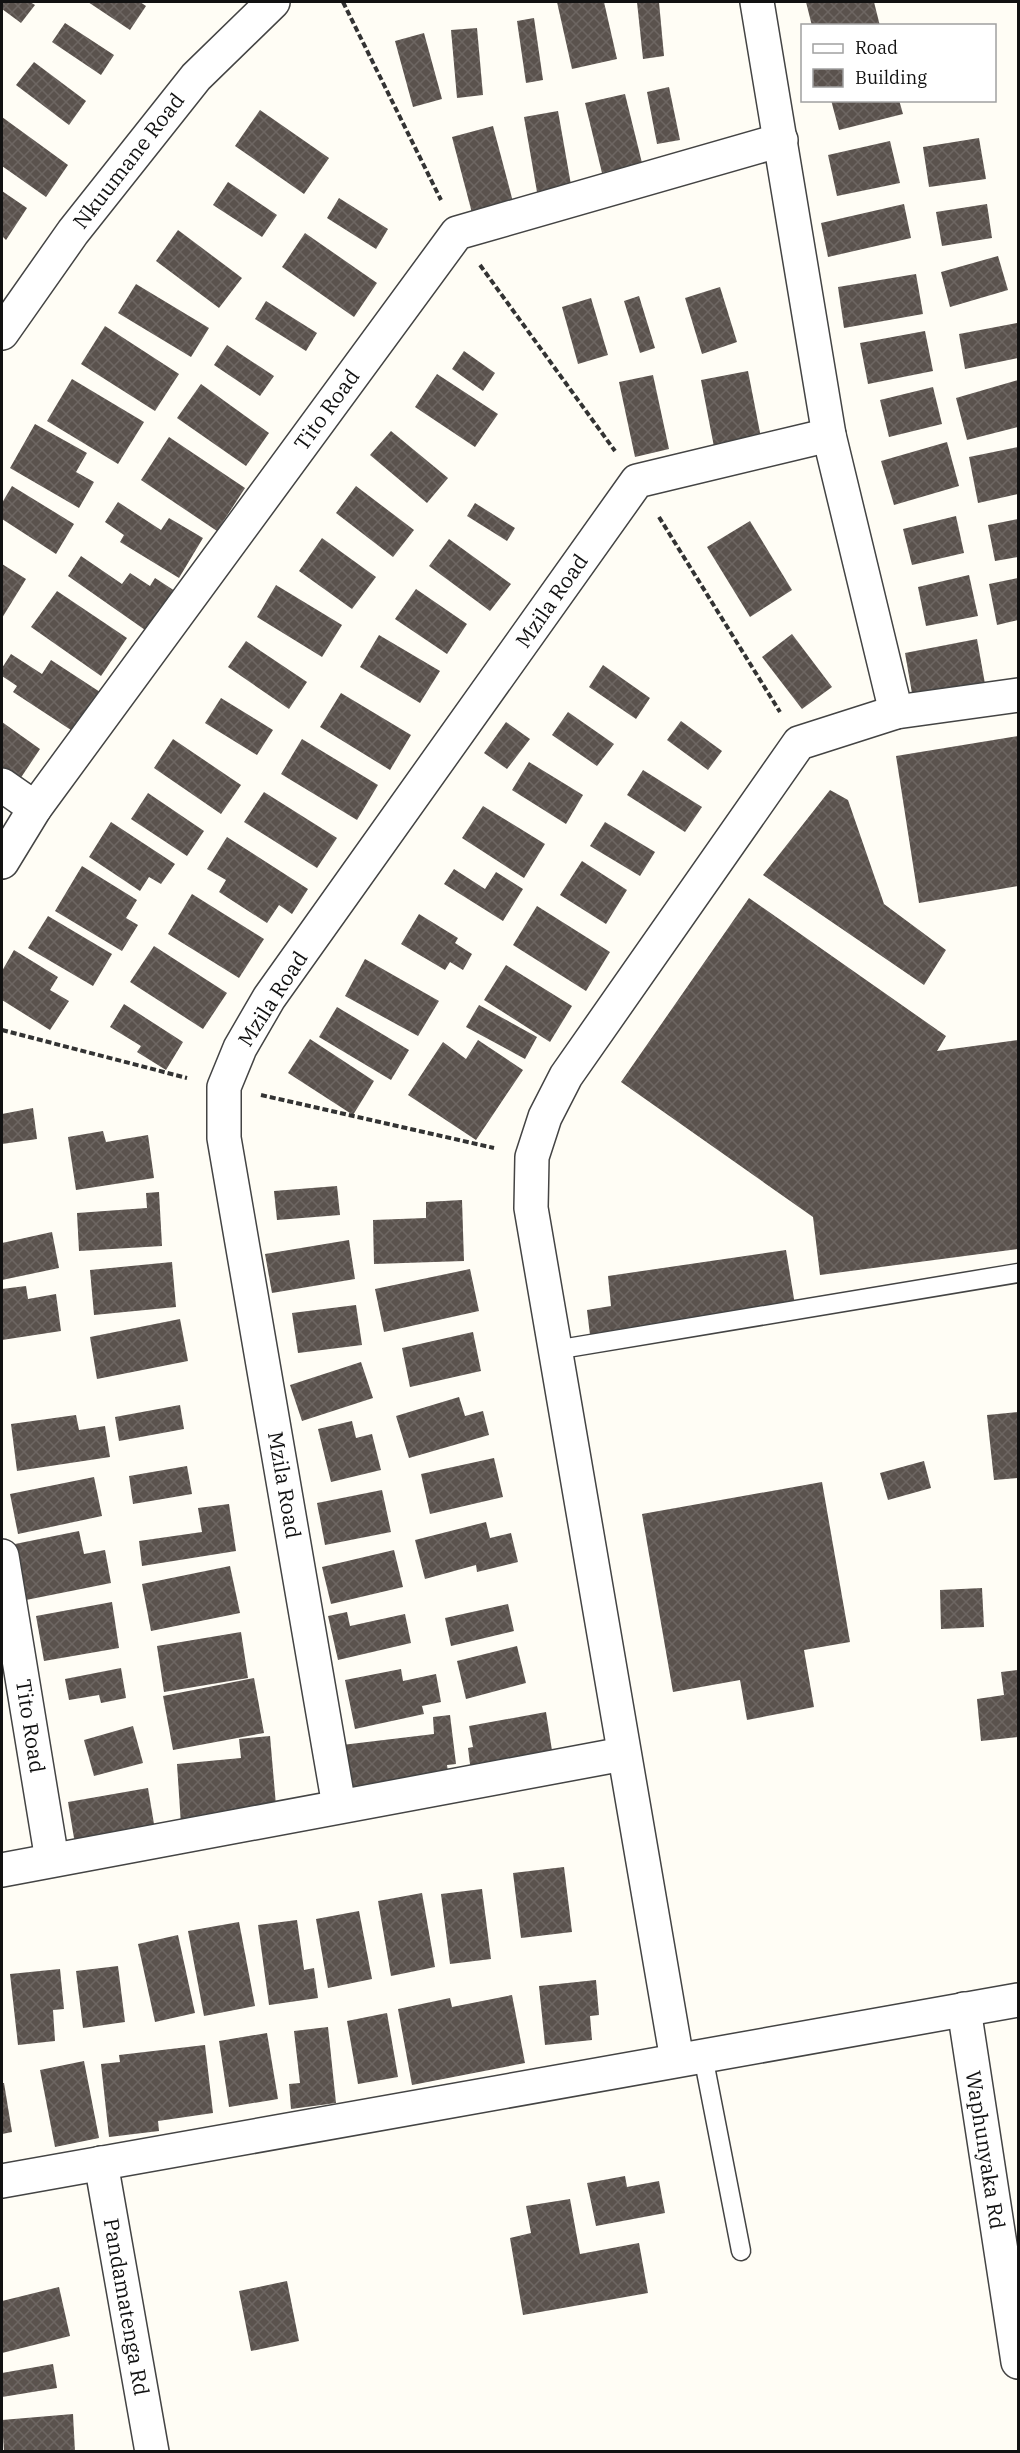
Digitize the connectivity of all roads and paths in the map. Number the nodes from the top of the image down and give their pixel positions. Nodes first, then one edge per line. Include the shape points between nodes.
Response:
1 (273, 2) edge
2 (343, 2) edge
3 (757, 2) edge
4 (781, 140) junction
5 (457, 233) junction
6 (2, 333) edge
7 (829, 435) junction
8 (637, 481) junction
9 (1018, 695) edge
10 (896, 712) junction
11 (799, 743) junction
12 (2, 785) edge
13 (35, 808) junction
14 (2, 862) edge
15 (2, 1030) edge
16 (224, 1087) junction
17 (532, 1157) junction
18 (1018, 1273) edge
19 (555, 1350) junction
20 (2, 1556) edge
21 (623, 1754) junction
22 (339, 1806) junction
23 (52, 1860) junction
24 (2, 1870) edge
25 (1018, 2000) edge
26 (963, 2009) junction
27 (690, 2058) junction
28 (100, 2163) junction
29 (2, 2181) edge
30 (741, 2251) dead end
31 (1018, 2362) edge
32 (152, 2451) edge

1 - 6 street, Nkuumane Road via 196,77 73,232
2 - 5 path
3 - 4 street
4 - 5 street
4 - 7 street
5 - 8 path
5 - 13 street, Tito Road
7 - 8 street
7 - 10 street
8 - 11 path
8 - 16 street, Mzila Road via 269,998 240,1048
9 - 10 street
10 - 11 street
11 - 17 street via 566,1076 545,1117
12 - 13 street
13 - 14 street, Tito Road
15 - 16 path
16 - 17 path
16 - 22 street, Mzila Road via 224,1138
17 - 19 street via 531,1208
18 - 19 lane
19 - 21 street
20 - 23 street, Tito Road
21 - 22 street
21 - 27 street
22 - 23 street
23 - 24 street
25 - 26 street
26 - 27 street
26 - 31 street, Waphunyaka Rd
27 - 28 street
27 - 30 lane
28 - 29 street
28 - 32 street, Pandamatenga Rd

